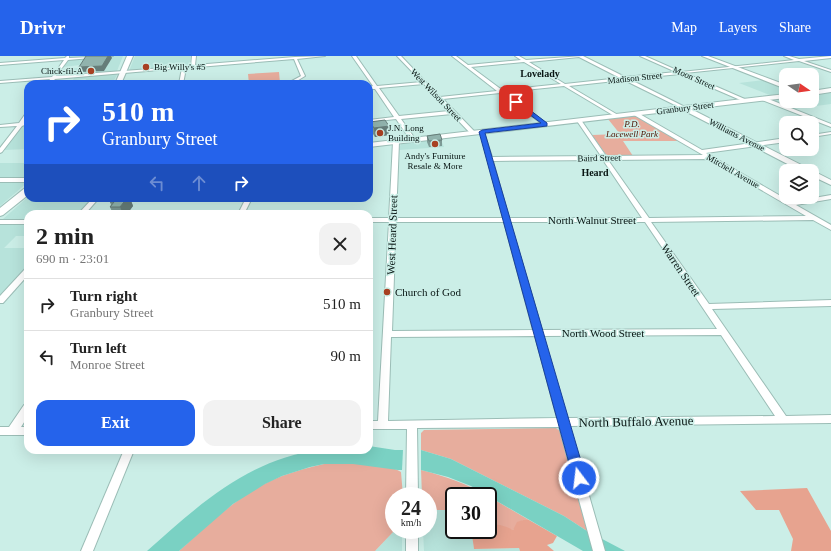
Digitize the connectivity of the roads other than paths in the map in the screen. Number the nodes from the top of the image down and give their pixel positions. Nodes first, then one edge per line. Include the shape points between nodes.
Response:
1 (111, 56) edge
2 (130, 56) edge
3 (194, 56) edge
4 (252, 56) edge
5 (323, 56) edge
6 (354, 56) edge
7 (398, 56) edge
8 (454, 56) edge
9 (517, 56) edge
10 (580, 56) edge
11 (642, 56) edge
12 (704, 56) edge
13 (786, 56) edge
14 (831, 57) edge
15 (67, 58) edge
16 (296, 58) junction
17 (6, 60) dead end
18 (525, 61) junction
19 (800, 61) junction
20 (253, 62) junction
21 (1, 65) edge
22 (468, 66) junction
23 (184, 67) junction
24 (193, 67) junction
25 (734, 68) junction
26 (831, 71) edge
27 (125, 72) junction
28 (682, 74) junction
29 (53, 78) junction
30 (626, 79) junction
31 (24, 80) edge
32 (26, 80) edge
33 (120, 80) edge
34 (182, 80) edge
35 (298, 80) edge
36 (371, 80) edge
37 (0, 82) edge
38 (373, 83) edge
39 (424, 83) junction
40 (779, 84) edge
41 (565, 85) junction
42 (373, 87) edge
43 (376, 87) junction
44 (831, 90) edge
45 (502, 92) junction
46 (819, 92) edge
47 (779, 97) edge
48 (439, 98) junction
49 (764, 99) junction
50 (745, 101) junction
51 (683, 108) junction
52 (454, 112) junction
53 (636, 114) junction
54 (616, 116) junction
55 (399, 118) junction
56 (24, 120) edge
57 (373, 121) edge
58 (579, 121) junction
59 (21, 124) junction
60 (545, 124) junction
61 (0, 126) edge
62 (831, 126) edge
63 (478, 133) junction
64 (831, 133) edge
65 (819, 135) edge
66 (413, 140) junction
67 (779, 141) edge
68 (396, 142) junction
69 (755, 144) junction
70 (373, 145) edge
71 (0, 151) edge
72 (700, 152) junction
73 (709, 157) junction
74 (605, 158) junction
75 (490, 159) junction
76 (794, 164) edge
77 (819, 177) edge
78 (0, 180) edge
79 (24, 180) edge
80 (831, 183) edge
81 (24, 193) edge
82 (831, 197) edge
83 (779, 198) edge
84 (819, 199) edge
85 (92, 202) edge
86 (789, 204) edge
87 (86, 210) edge
88 (0, 214) edge
89 (814, 218) junction
90 (373, 220) edge
91 (393, 220) junction
92 (508, 220) junction
93 (647, 220) junction
94 (0, 222) edge
95 (24, 222) edge
96 (831, 228) edge
97 (24, 275) edge
98 (0, 301) edge
99 (831, 303) edge
100 (706, 307) junction
101 (723, 332) junction
102 (388, 334) junction
103 (540, 334) junction
104 (24, 414) edge
105 (783, 419) junction
106 (831, 419) edge
107 (564, 422) junction
108 (412, 424) junction
109 (373, 425) edge
110 (384, 425) junction
111 (24, 430) edge
112 (0, 431) edge
113 (12, 431) junction
114 (127, 454) edge
115 (412, 487) edge
116 (412, 539) edge
117 (87, 551) edge
118 (412, 551) edge
119 (599, 551) edge

1 - 15 street
2 - 27 main road
3 - 24 street
4 - 20 street
5 - 16 street
6 - 36 street
7 - 39 street, West Wilson Street
8 - 22 street
9 - 18 street
10 - 18 street
10 - 30 street, Williams Avenue
11 - 28 street, Moon Street
12 - 25 street
13 - 19 street
14 - 19 street, Madison Street
15 - 21 street
15 - 29 street
16 - 20 street
16 - 35 street via 303,76
17 - 21 street
18 - 22 street
18 - 41 street
19 - 25 street, Madison Street
19 - 26 street
20 - 24 street
22 - 45 street
23 - 24 street
23 - 27 street
23 - 34 street
25 - 28 street, Madison Street
25 - 40 street
27 - 29 street
27 - 33 main road
28 - 30 street, Madison Street
28 - 50 street, Moon Street
29 - 32 street
30 - 41 street, Madison Street
30 - 51 street, Williams Avenue
31 - 37 street
38 - 43 street
39 - 43 street
39 - 48 street, West Wilson Street
41 - 45 street, Madison Street
41 - 54 street
42 - 43 street
43 - 55 street
44 - 46 street
45 - 48 street, Madison Street
45 - 60 street
47 - 49 street, Granbury Street
48 - 52 street, West Wilson Street
49 - 50 street, Granbury Street
49 - 62 street
50 - 51 street, Granbury Street
51 - 53 street, Granbury Street
51 - 69 street, Williams Avenue
52 - 55 street
52 - 63 street, West Wilson Street
53 - 54 street, Granbury Street
53 - 72 street, Mitchell Avenue
54 - 58 street, Granbury Street
55 - 57 street
55 - 66 street
56 - 59 street
58 - 60 street, Granbury Street
58 - 74 street, Warren Street
59 - 61 street
59 - 71 street
60 - 63 street, Granbury Street
63 - 66 street, Granbury Street
63 - 75 street, West Wilson Street
64 - 65 street
66 - 68 street, Granbury Street
67 - 69 street
68 - 70 street, Granbury Street
68 - 91 street, West Heard Street
69 - 72 street
69 - 76 street, Williams Avenue
72 - 73 street, Mitchell Avenue
73 - 74 street, Baird Street
73 - 83 street, Mitchell Avenue
74 - 75 street, Baird Street
74 - 93 street, Warren Street
75 - 92 street, West Wilson Street
77 - 80 street
78 - 79 street
81 - 88 main road
82 - 84 street
85 - 87 street
86 - 89 street, Mitchell Avenue
89 - 93 street, North Walnut Street
89 - 96 street, Mitchell Avenue
90 - 91 street, North Walnut Street
91 - 92 street, North Walnut Street
91 - 102 street, West Heard Street
92 - 93 street, North Walnut Street
92 - 103 street, West Wilson Street
93 - 100 street, Warren Street
94 - 95 street
97 - 98 street
99 - 100 street
100 - 101 street, Warren Street
101 - 103 street, North Wood Street
101 - 105 street, Warren Street
102 - 103 street, North Wood Street
102 - 110 street, West Heard Street
103 - 107 street, West Wilson Street
104 - 113 street
105 - 106 street, North Buffalo Avenue
105 - 107 street, North Buffalo Avenue
107 - 108 street, North Buffalo Avenue
107 - 119 street, West Wilson Street
108 - 110 street, North Buffalo Avenue
108 - 115 street
109 - 110 street, North Buffalo Avenue
111 - 113 street
112 - 113 street
114 - 117 street
116 - 118 street

